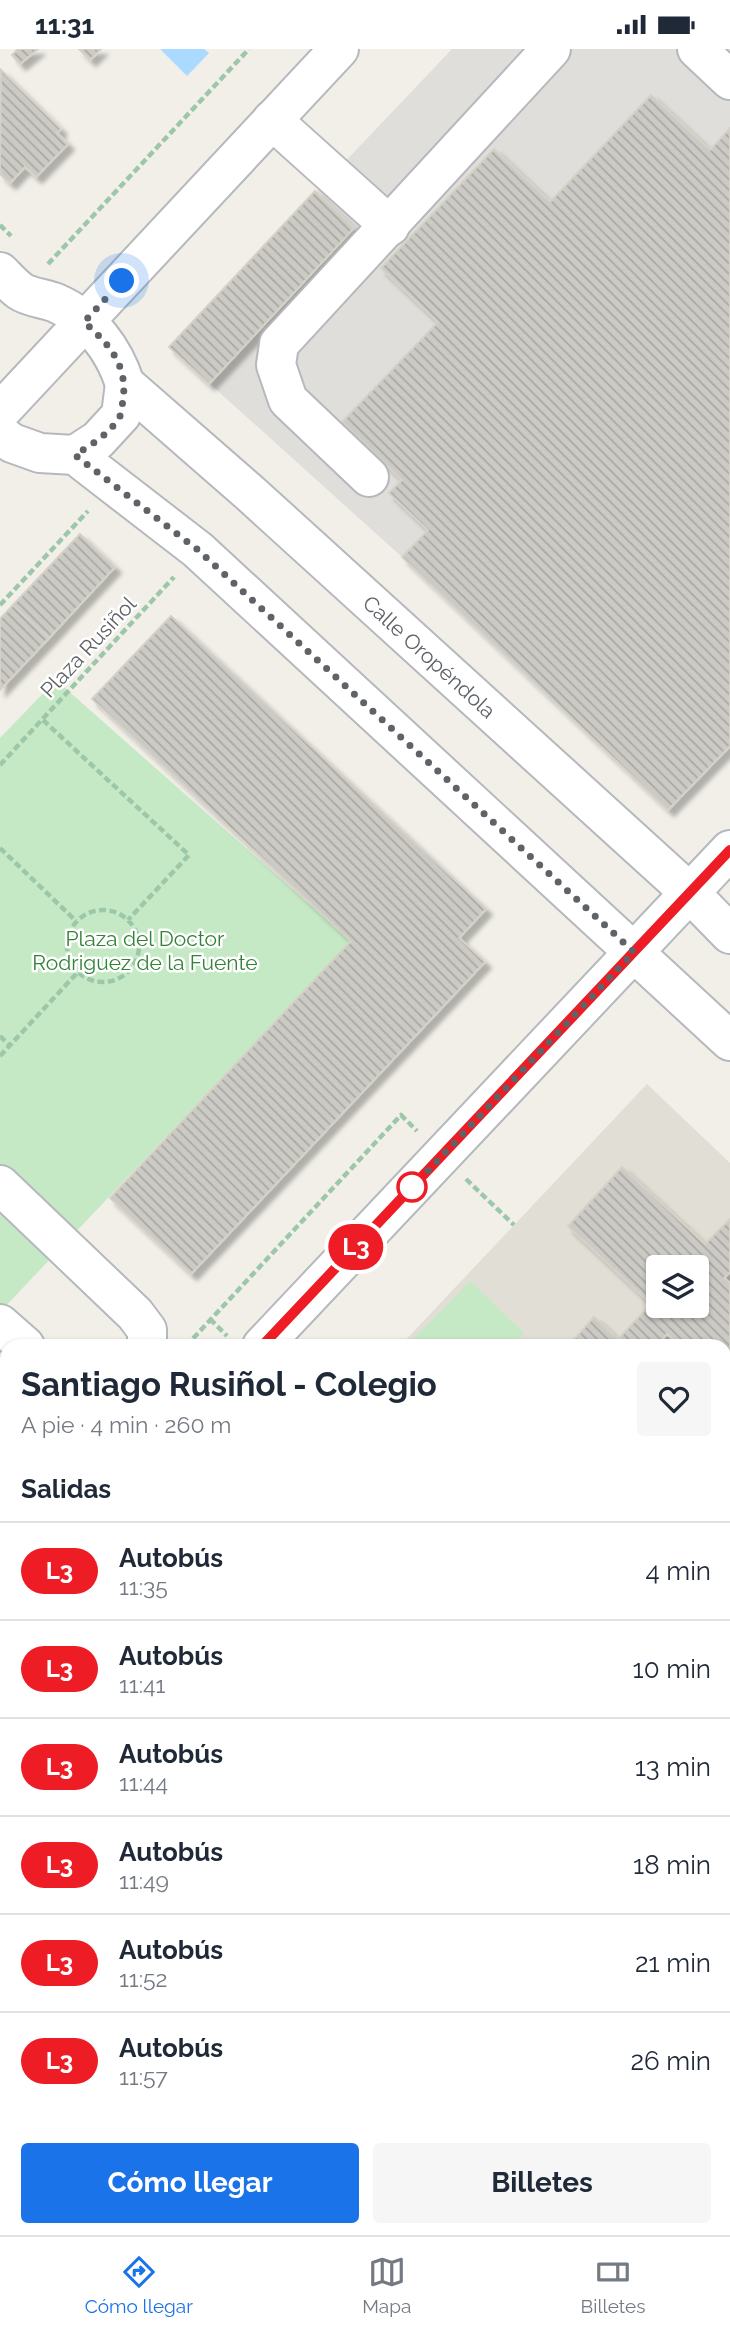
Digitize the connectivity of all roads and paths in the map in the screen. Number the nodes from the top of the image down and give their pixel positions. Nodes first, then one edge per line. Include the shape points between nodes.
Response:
1 (249, 49) edge
2 (339, 49) edge
3 (551, 49) edge
4 (697, 49) edge
5 (730, 80) edge
6 (272, 120) junction
7 (390, 226) junction
8 (7, 290) edge
9 (84, 322) junction
10 (125, 384) junction
11 (0, 412) edge
12 (0, 435) edge
13 (75, 455) junction
14 (369, 477) dead end
15 (113, 484) junction
16 (198, 550) junction
17 (0, 605) edge
18 (43, 720) junction
19 (0, 765) edge
20 (0, 848) edge
21 (730, 850) edge
22 (690, 893) junction
23 (128, 920) junction
24 (76, 921) junction
25 (730, 934) edge
26 (634, 952) junction
27 (78, 973) junction
28 (0, 1036) edge
29 (730, 1041) edge
30 (10, 1046) junction
31 (0, 1056) edge
32 (0, 1185) edge
33 (210, 1319) dead end
34 (0, 1324) edge
35 (17, 1339) edge
36 (147, 1339) edge
37 (242, 1339) edge
38 (247, 1339) edge

1 - 8 path
2 - 6 street
3 - 7 street
4 - 5 street
6 - 7 street
6 - 9 street
7 - 14 street via 279,344 276,365 288,400
8 - 9 street, Calle Oropéndola via 58,303
9 - 10 street, Calle Oropéndola via 106,342
9 - 11 street
10 - 13 street via 121,415 98,440
10 - 22 street, Calle Oropéndola
12 - 13 street via 40,453
13 - 15 street
15 - 16 street
15 - 17 path
16 - 18 path, Plaza Rusiñol
16 - 26 street
18 - 19 path, Plaza Rusiñol
18 - 23 path via 189,855
20 - 24 path
21 - 22 street
22 - 25 street, Calle Oropéndola
22 - 26 street
23 - 24 path via 111,911 92,911
23 - 27 path via 138,936 138,955 129,972 113,981 94,982
24 - 27 path via 67,938 68,956
26 - 29 street
26 - 38 street
27 - 30 path
28 - 30 path
30 - 31 path
32 - 36 street via 135,1314 147,1330
33 - 37 path
34 - 35 street

